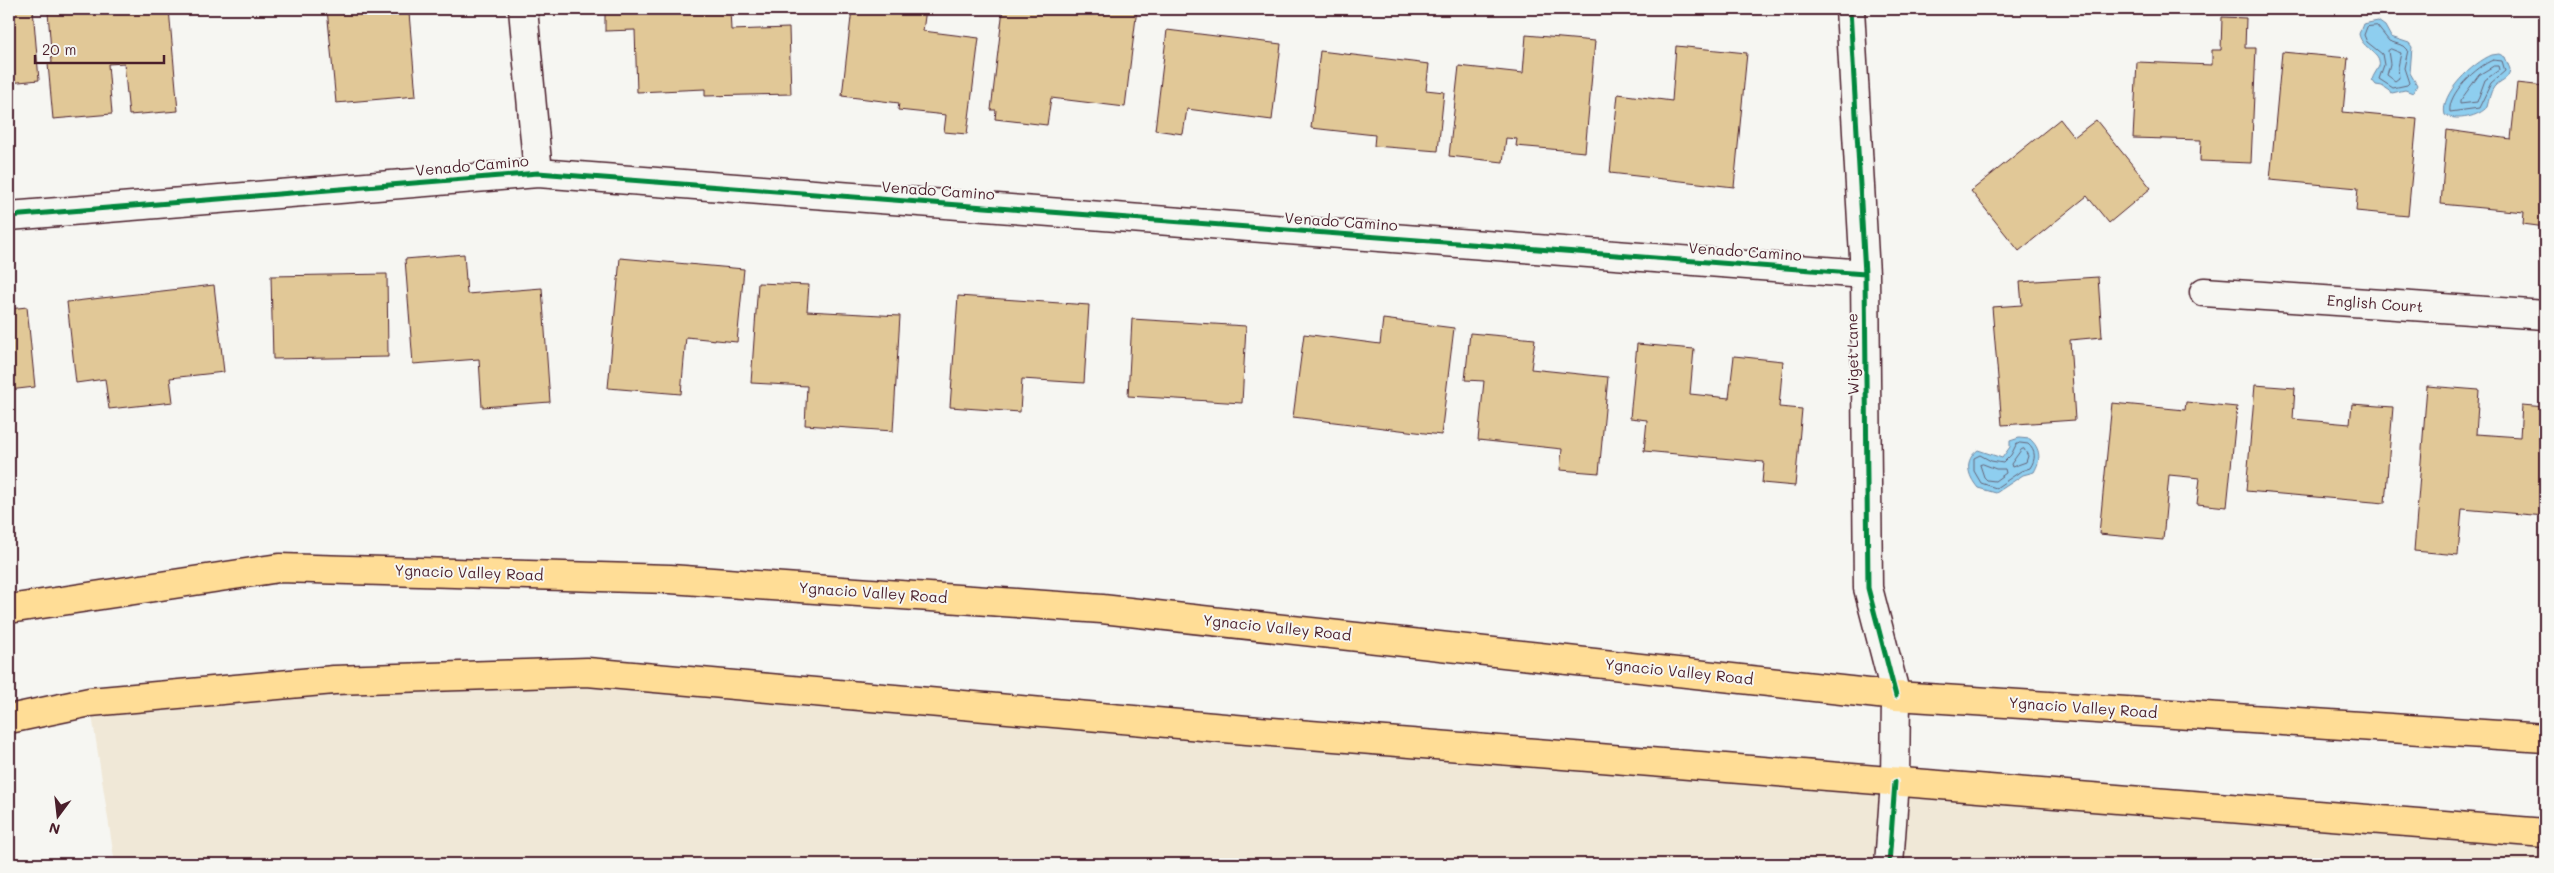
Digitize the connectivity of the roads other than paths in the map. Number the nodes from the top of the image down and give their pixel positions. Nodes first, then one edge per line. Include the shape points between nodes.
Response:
1 (522, 9) edge
2 (1850, 9) edge
3 (538, 173) junction
4 (9, 216) edge
5 (1865, 274) junction
6 (2204, 292) dead end
7 (2545, 315) edge
8 (9, 609) edge
9 (1896, 696) junction
10 (9, 719) edge
11 (2545, 738) edge
12 (1895, 782) junction
13 (2545, 833) edge
14 (1888, 864) edge

1 - 3 street
2 - 5 street, Wiget Lane
3 - 4 street, Venado Camino
3 - 5 street, Venado Camino
5 - 9 street, Wiget Lane via 1868,588
6 - 7 street, English Court
8 - 9 highway, Ygnacio Valley Road via 279,568 670,579 1102,609
9 - 11 highway, Ygnacio Valley Road
9 - 12 street, Wiget Lane
10 - 12 highway via 90,702 334,680 587,672
12 - 13 highway
12 - 14 street, Wiget Lane

